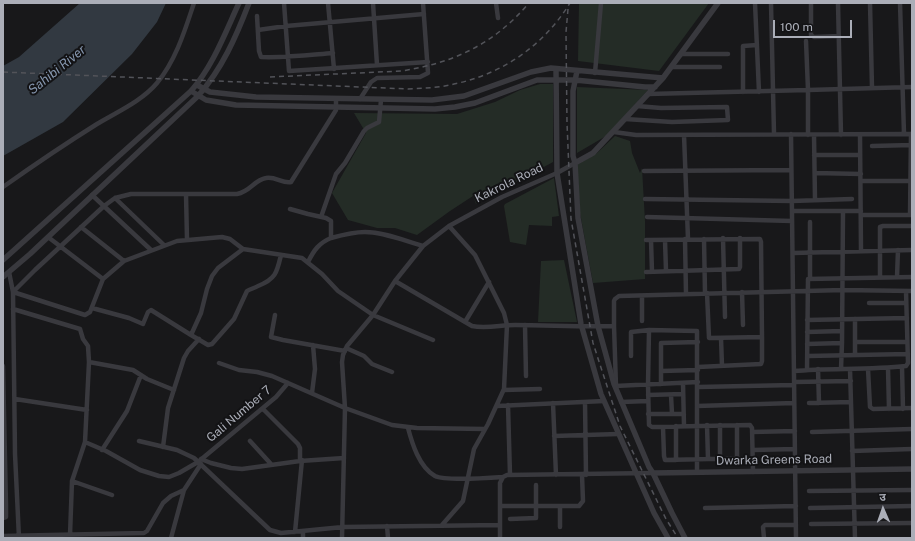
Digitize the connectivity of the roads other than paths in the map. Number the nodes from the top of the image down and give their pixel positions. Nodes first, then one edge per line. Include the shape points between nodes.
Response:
1 (194, 3) edge
2 (239, 3) edge
3 (249, 3) edge
4 (284, 3) edge
5 (328, 3) edge
6 (373, 3) edge
7 (423, 3) edge
8 (496, 3) edge
9 (601, 3) edge
10 (718, 3) edge
11 (756, 3) edge
12 (771, 3) edge
13 (811, 3) edge
14 (838, 3) edge
15 (870, 3) edge
16 (900, 3) edge
17 (424, 14) junction
18 (257, 16) dead end
19 (374, 18) junction
20 (498, 18) dead end
21 (330, 22) junction
22 (286, 26) junction
23 (258, 30) junction
24 (839, 36) junction
25 (806, 40) dead end
26 (757, 46) junction
27 (333, 53) junction
28 (682, 54) junction
29 (728, 54) dead end
30 (288, 58) junction
31 (428, 62) junction
32 (377, 65) junction
33 (720, 67) dead end
34 (671, 68) junction
35 (334, 69) junction
36 (556, 69) junction
37 (576, 71) junction
38 (595, 73) junction
39 (663, 78) junction
40 (556, 79) junction
41 (575, 80) junction
42 (196, 85) junction
43 (655, 87) junction
44 (912, 87) edge
45 (872, 88) junction
46 (903, 88) junction
47 (840, 89) junction
48 (204, 90) junction
49 (808, 90) junction
50 (191, 91) junction
51 (773, 91) junction
52 (743, 92) junction
53 (759, 92) junction
54 (648, 94) junction
55 (198, 96) junction
56 (336, 99) junction
57 (360, 99) junction
58 (381, 100) junction
59 (336, 106) junction
60 (637, 106) junction
61 (381, 108) junction
62 (625, 119) junction
63 (614, 132) junction
64 (774, 134) junction
65 (791, 134) junction
66 (904, 134) junction
67 (912, 134) edge
68 (684, 135) junction
69 (808, 135) junction
70 (814, 135) junction
71 (841, 135) junction
72 (860, 135) junction
73 (912, 145) edge
74 (872, 146) dead end
75 (814, 155) junction
76 (860, 155) junction
77 (575, 163) junction
78 (792, 170) junction
79 (644, 171) dead end
80 (685, 172) junction
81 (557, 173) junction
82 (815, 174) junction
83 (861, 174) junction
84 (911, 180) edge
85 (861, 181) junction
86 (3, 186) edge
87 (186, 194) junction
88 (92, 195) junction
89 (116, 198) junction
90 (645, 199) dead end
91 (852, 199) dead end
92 (687, 200) junction
93 (792, 200) junction
94 (815, 200) junction
95 (104, 206) junction
96 (290, 209) dead end
97 (792, 211) junction
98 (843, 211) junction
99 (861, 213) junction
100 (911, 215) edge
101 (321, 216) junction
102 (647, 217) dead end
103 (688, 218) junction
104 (792, 221) junction
105 (810, 222) dead end
106 (449, 226) junction
107 (912, 226) edge
108 (81, 227) junction
109 (48, 237) junction
110 (331, 238) junction
111 (723, 238) junction
112 (740, 238) junction
113 (687, 239) junction
114 (704, 239) junction
115 (187, 240) junction
116 (665, 240) junction
117 (164, 245) junction
118 (60, 246) junction
119 (423, 246) junction
120 (244, 249) junction
121 (151, 250) junction
122 (898, 250) junction
123 (912, 250) edge
124 (861, 251) junction
125 (880, 251) junction
126 (843, 252) junction
127 (792, 253) junction
128 (810, 253) junction
129 (281, 255) junction
130 (3, 260) edge
131 (124, 261) junction
132 (308, 262) junction
133 (724, 269) junction
134 (686, 270) junction
135 (704, 270) junction
136 (666, 271) junction
137 (9, 272) junction
138 (646, 272) dead end
139 (652, 272) junction
140 (912, 276) edge
141 (3, 277) edge
142 (880, 277) junction
143 (897, 277) junction
144 (810, 278) junction
145 (843, 278) junction
146 (103, 279) junction
147 (395, 281) junction
148 (489, 282) junction
149 (843, 290) junction
150 (793, 291) junction
151 (807, 291) junction
152 (906, 291) junction
153 (912, 291) edge
154 (13, 292) junction
155 (725, 292) junction
156 (742, 292) junction
157 (762, 292) junction
158 (706, 293) junction
159 (686, 294) junction
160 (642, 296) junction
161 (869, 303) dead end
162 (906, 303) junction
163 (92, 308) junction
164 (13, 309) junction
165 (275, 315) dead end
166 (373, 316) junction
167 (725, 317) dead end
168 (907, 318) junction
169 (842, 319) junction
170 (855, 319) junction
171 (807, 320) junction
172 (642, 321) dead end
173 (466, 322) junction
174 (743, 324) dead end
175 (507, 325) junction
176 (525, 325) junction
177 (598, 326) junction
178 (614, 326) junction
179 (582, 327) junction
180 (649, 330) junction
181 (842, 331) junction
182 (807, 332) junction
183 (191, 334) junction
184 (762, 337) junction
185 (721, 338) junction
186 (199, 339) junction
187 (433, 340) dead end
188 (698, 342) junction
189 (855, 342) junction
190 (907, 342) junction
191 (842, 343) junction
192 (807, 344) junction
193 (313, 345) junction
194 (345, 349) junction
195 (908, 354) junction
196 (842, 355) junction
197 (855, 355) junction
198 (632, 356) dead end
199 (808, 356) junction
200 (89, 362) junction
201 (219, 363) dead end
202 (3, 366) edge
203 (722, 366) junction
204 (902, 367) junction
205 (698, 368) junction
206 (888, 368) junction
207 (818, 369) junction
208 (841, 369) junction
209 (850, 369) junction
210 (868, 369) junction
211 (807, 370) junction
212 (661, 371) junction
213 (392, 372) dead end
214 (794, 372) junction
215 (141, 375) junction
216 (526, 376) dead end
217 (851, 380) junction
218 (818, 382) junction
219 (288, 383) junction
220 (683, 383) junction
221 (661, 384) junction
222 (794, 384) junction
223 (648, 385) junction
224 (698, 385) junction
225 (616, 386) junction
226 (540, 389) dead end
227 (174, 390) junction
228 (504, 390) junction
229 (312, 394) junction
230 (683, 394) junction
231 (648, 395) junction
232 (671, 395) junction
233 (15, 399) junction
234 (4, 401) edge
235 (604, 401) junction
236 (648, 401) junction
237 (585, 402) junction
238 (621, 402) junction
239 (851, 402) junction
240 (553, 403) junction
241 (809, 403) dead end
242 (819, 403) junction
243 (794, 404) junction
244 (508, 405) junction
245 (497, 406) junction
246 (698, 406) junction
247 (345, 408) junction
248 (912, 408) edge
249 (263, 409) junction
250 (889, 409) junction
251 (903, 409) junction
252 (87, 410) junction
253 (648, 414) junction
254 (672, 414) junction
255 (684, 414) junction
256 (707, 425) junction
257 (720, 425) junction
258 (737, 425) junction
259 (663, 426) junction
260 (676, 426) junction
261 (684, 426) junction
262 (697, 426) junction
263 (408, 428) junction
264 (485, 429) junction
265 (912, 429) edge
266 (795, 431) junction
267 (851, 431) junction
268 (752, 432) junction
269 (812, 432) dead end
270 (618, 434) junction
271 (585, 435) junction
272 (4, 436) edge
273 (15, 436) junction
274 (554, 436) junction
275 (139, 441) dead end
276 (85, 442) junction
277 (250, 442) dead end
278 (163, 447) junction
279 (795, 449) junction
280 (912, 449) edge
281 (102, 450) junction
282 (753, 450) junction
283 (852, 451) junction
284 (344, 458) junction
285 (737, 458) junction
286 (753, 458) junction
287 (697, 459) junction
288 (708, 459) junction
289 (720, 459) junction
290 (676, 460) junction
291 (301, 461) junction
292 (200, 462) junction
293 (271, 464) junction
294 (912, 469) edge
295 (853, 470) junction
296 (4, 471) edge
297 (795, 471) junction
298 (697, 472) junction
299 (753, 472) junction
300 (636, 473) junction
301 (653, 473) junction
302 (510, 475) junction
303 (556, 475) junction
304 (584, 475) junction
305 (503, 477) junction
306 (468, 478) junction
307 (72, 481) junction
308 (536, 485) dead end
309 (184, 490) junction
310 (912, 490) edge
311 (809, 491) dead end
312 (854, 491) junction
313 (112, 495) dead end
314 (5, 506) edge
315 (500, 506) junction
316 (536, 506) junction
317 (560, 506) junction
318 (796, 506) junction
319 (912, 506) edge
320 (855, 507) junction
321 (705, 508) dead end
322 (810, 508) dead end
323 (3, 518) edge
324 (510, 519) dead end
325 (912, 522) edge
326 (810, 524) dead end
327 (855, 524) junction
328 (442, 525) junction
329 (500, 525) junction
330 (796, 525) junction
331 (343, 526) junction
332 (387, 526) junction
333 (560, 528) dead end
334 (303, 531) junction
335 (295, 532) junction
336 (3, 536) edge
337 (67, 536) edge
338 (282, 536) edge
339 (19, 537) edge
340 (171, 538) edge
341 (303, 538) edge
342 (342, 538) edge
343 (388, 538) edge
344 (500, 538) edge
345 (668, 538) edge
346 (685, 538) edge
347 (764, 538) edge
348 (796, 538) edge
349 (855, 538) edge

1 - 86 street via 175,54 157,84 140,98
2 - 42 street via 217,51
3 - 48 street via 229,50
4 - 22 street
5 - 21 street
6 - 19 street
7 - 17 street
8 - 20 street
9 - 38 street
10 - 28 street, Kakrola Road
11 - 26 street
12 - 51 street
13 - 24 street via 812,35
14 - 24 street
15 - 45 street
16 - 46 street
17 - 19 street
17 - 31 street
18 - 23 street
19 - 21 street
19 - 32 street
21 - 22 street
21 - 27 street
22 - 23 street
22 - 30 street
23 - 30 street via 261,57
24 - 47 street
25 - 49 street
26 - 52 street via 743,46
26 - 53 street
27 - 30 street
27 - 35 street
28 - 29 street
28 - 34 street, Kakrola Road
30 - 35 street via 289,71
31 - 32 street
31 - 57 street via 428,73 425,76 374,79
32 - 35 street
33 - 34 street
34 - 39 street, Kakrola Road
36 - 37 street
36 - 40 street
36 - 58 street via 532,72 474,94 453,98
37 - 38 street
37 - 41 street
38 - 39 street
39 - 43 street, Kakrola Road
40 - 41 street
40 - 61 street via 537,80 475,103 456,107
40 - 81 street
41 - 43 street
41 - 77 street
42 - 48 street
42 - 50 street
43 - 54 street, Kakrola Road
44 - 46 street
45 - 46 street
45 - 47 street
46 - 66 street
47 - 49 street
47 - 71 street
48 - 55 street
48 - 56 street via 256,97
49 - 51 street
49 - 69 street
50 - 55 street
50 - 130 street
51 - 53 street
51 - 64 street
52 - 53 street
52 - 54 street
54 - 60 street, Kakrola Road
55 - 59 street via 213,102 236,105
55 - 88 street
56 - 57 street
56 - 59 street
57 - 58 street
58 - 61 street
59 - 61 street
59 - 87 street via 336,110 291,182 269,178 259,180 247,191 237,194
60 - 62 street, Kakrola Road
60 - 62 street via 727,107 728,120 672,122
61 - 101 street via 380,122 364,131 336,174
62 - 63 street, Kakrola Road
63 - 68 street via 636,135
63 - 77 street, Kakrola Road via 593,153
64 - 65 street
64 - 68 street
65 - 69 street
65 - 78 street
66 - 67 street
66 - 72 street
67 - 73 street
68 - 80 street
69 - 70 street
70 - 71 street
70 - 75 street
71 - 72 street
72 - 76 street
73 - 74 street
73 - 84 street
75 - 76 street
75 - 82 street
76 - 83 street
77 - 81 street, Kakrola Road
77 - 177 street via 578,218
78 - 80 street
78 - 93 street
79 - 80 street
80 - 92 street
81 - 106 street, Kakrola Road via 502,197
81 - 179 street
82 - 83 street
82 - 94 street
83 - 85 street
84 - 85 street
84 - 100 street
85 - 99 street
87 - 89 street via 131,194
87 - 115 street
88 - 95 street
88 - 109 street
89 - 95 street
89 - 117 street
90 - 92 street
91 - 94 street
92 - 93 street
92 - 103 street
93 - 94 street
93 - 97 street
95 - 108 street
95 - 121 street
96 - 101 street
97 - 98 street
97 - 104 street
98 - 99 street
98 - 126 street
99 - 100 street
99 - 124 street
101 - 110 street via 331,221
102 - 103 street
103 - 104 street
103 - 113 street
104 - 127 street
105 - 128 street
106 - 119 street, Kakrola Road
106 - 148 street via 475,255
107 - 125 street via 881,226
108 - 118 street
108 - 131 street
109 - 118 street
109 - 137 street
110 - 119 street via 366,232
110 - 132 street via 316,247
111 - 112 street
111 - 114 street
111 - 133 street
112 - 133 street via 740,268
112 - 157 street via 761,240
113 - 114 street
113 - 116 street
113 - 134 street
114 - 135 street
115 - 117 street
115 - 120 street via 222,237 230,239
116 - 136 street
116 - 139 street via 648,240
117 - 121 street
118 - 146 street
118 - 154 street
119 - 147 street, Kakrola Road
120 - 129 street
120 - 183 street via 218,268 212,276 201,313
121 - 131 street
122 - 123 street
122 - 125 street
122 - 143 street
124 - 125 street
124 - 126 street
125 - 142 street
126 - 128 street
126 - 145 street
127 - 128 street
127 - 150 street
128 - 144 street
129 - 132 street via 298,257
129 - 186 street via 272,279 247,291 234,319 212,344
131 - 146 street
132 - 166 street via 338,291
133 - 135 street
133 - 155 street
134 - 135 street
134 - 136 street
134 - 159 street
135 - 158 street
136 - 139 street
137 - 141 street
137 - 154 street
138 - 139 street
140 - 143 street
142 - 143 street
142 - 145 street
144 - 145 street
144 - 151 street via 807,280
145 - 149 street
146 - 163 street
147 - 166 street, Kakrola Road
147 - 173 street
148 - 173 street
148 - 175 street
149 - 151 street
149 - 152 street
149 - 169 street
150 - 151 street
150 - 157 street
150 - 214 street
151 - 171 street
152 - 153 street
152 - 162 street
154 - 163 street via 82,315 88,314
154 - 164 street
155 - 156 street
155 - 158 street
155 - 167 street
156 - 157 street
156 - 174 street
157 - 184 street
158 - 159 street
158 - 185 street via 708,337
159 - 160 street
160 - 172 street
160 - 178 street via 619,296 615,299
161 - 162 street
162 - 168 street
163 - 183 street via 142,324 151,310
164 - 200 street via 80,329 88,346
164 - 233 street
165 - 193 street via 271,337
166 - 187 street
166 - 194 street, Kakrola Road
168 - 170 street
168 - 190 street
169 - 170 street
169 - 171 street
169 - 181 street
170 - 189 street
171 - 182 street
173 - 175 street via 478,327
175 - 176 street
175 - 228 street
176 - 179 street
176 - 216 street
177 - 178 street
177 - 179 street
177 - 225 street
178 - 225 street
179 - 235 street
180 - 188 street via 696,330
180 - 198 street via 631,332
180 - 223 street
181 - 182 street
181 - 191 street
182 - 192 street
183 - 186 street
184 - 185 street
184 - 203 street via 761,364
185 - 203 street
186 - 227 street via 184,358
188 - 205 street
188 - 212 street via 661,343
189 - 190 street
189 - 197 street
190 - 195 street
191 - 192 street
191 - 196 street
192 - 199 street
193 - 194 street
193 - 229 street via 315,370
194 - 213 street via 364,356 372,364
194 - 247 street via 342,362
195 - 197 street
195 - 204 street via 907,365
196 - 197 street
196 - 199 street
196 - 208 street
199 - 211 street
200 - 215 street via 129,369
200 - 252 street
201 - 219 street
202 - 234 street
203 - 205 street
204 - 206 street
204 - 251 street
205 - 212 street
205 - 224 street
206 - 210 street
206 - 250 street
207 - 208 street
207 - 211 street
207 - 218 street
208 - 209 street
209 - 210 street
209 - 217 street
210 - 250 street via 870,407
211 - 214 street
212 - 221 street
214 - 222 street
215 - 227 street
215 - 281 street via 127,411
217 - 218 street
217 - 239 street
218 - 222 street
218 - 242 street
219 - 229 street
219 - 249 street, Gali Number 7
220 - 221 street
220 - 224 street
220 - 230 street
221 - 223 street
222 - 224 street
222 - 243 street
223 - 225 street
223 - 231 street
224 - 246 street
225 - 238 street
226 - 228 street
227 - 278 street via 168,408
228 - 245 street
229 - 247 street
230 - 232 street
230 - 255 street
231 - 232 street
231 - 236 street
232 - 254 street
233 - 252 street
233 - 273 street
234 - 272 street
235 - 237 street
235 - 270 street
236 - 238 street
236 - 253 street
237 - 240 street
237 - 271 street
238 - 301 street
239 - 242 street
239 - 267 street
240 - 244 street
240 - 274 street
241 - 242 street
243 - 246 street
243 - 266 street
244 - 245 street
244 - 302 street
245 - 264 street
246 - 262 street
247 - 263 street via 383,423
247 - 284 street
248 - 251 street
249 - 291 street via 298,444
249 - 292 street, Gali Number 7
250 - 251 street
252 - 276 street
253 - 254 street
253 - 259 street via 650,426
254 - 255 street
255 - 261 street
256 - 257 street
256 - 262 street
256 - 288 street
257 - 258 street
257 - 289 street
258 - 268 street via 750,425
258 - 285 street
259 - 260 street
259 - 290 street via 664,458
260 - 261 street
260 - 290 street
261 - 262 street
262 - 287 street
263 - 264 street
263 - 306 street, Dwarka Greens Road via 414,449 433,475
264 - 306 street via 474,448
265 - 267 street
266 - 268 street
266 - 279 street
267 - 269 street
267 - 283 street
268 - 282 street
270 - 271 street
270 - 300 street
271 - 274 street
271 - 304 street
272 - 273 street
272 - 296 street
273 - 339 street
274 - 303 street
275 - 278 street
276 - 281 street
276 - 307 street
277 - 293 street
278 - 292 street via 177,450
279 - 282 street
279 - 297 street
280 - 283 street
281 - 292 street via 140,470 159,476 169,477
282 - 286 street
283 - 295 street
284 - 291 street
284 - 331 street
285 - 286 street
285 - 289 street
286 - 299 street
287 - 288 street
287 - 290 street
287 - 298 street
288 - 289 street
291 - 293 street
291 - 335 street
292 - 293 street via 236,468
292 - 309 street
292 - 338 street via 270,530
294 - 295 street, Dwarka Greens Road
295 - 297 street, Dwarka Greens Road
295 - 312 street
296 - 314 street
297 - 299 street, Dwarka Greens Road
297 - 318 street
298 - 299 street, Dwarka Greens Road
298 - 301 street, Dwarka Greens Road
300 - 301 street, Dwarka Greens Road
300 - 304 street, Dwarka Greens Road
300 - 345 street
301 - 346 street
302 - 303 street, Dwarka Greens Road
302 - 305 street, Dwarka Greens Road
303 - 304 street, Dwarka Greens Road
304 - 317 street via 582,504
305 - 306 street, Dwarka Greens Road
305 - 315 street via 500,483
306 - 328 street via 463,501
307 - 313 street
307 - 337 street
308 - 316 street
309 - 337 street via 163,503 144,533
309 - 340 street
310 - 312 street
311 - 312 street
312 - 320 street
314 - 323 street via 6,517
315 - 316 street
315 - 329 street
316 - 317 street
316 - 324 street via 536,519
317 - 333 street
318 - 321 street
318 - 330 street
319 - 320 street
320 - 322 street
320 - 327 street
325 - 327 street
326 - 327 street
327 - 349 street
328 - 329 street
328 - 332 street
329 - 344 street
330 - 347 street via 765,525
330 - 348 street
331 - 332 street
331 - 334 street
331 - 342 street
332 - 343 street
334 - 335 street
334 - 341 street
335 - 338 street
336 - 339 street
337 - 339 street

